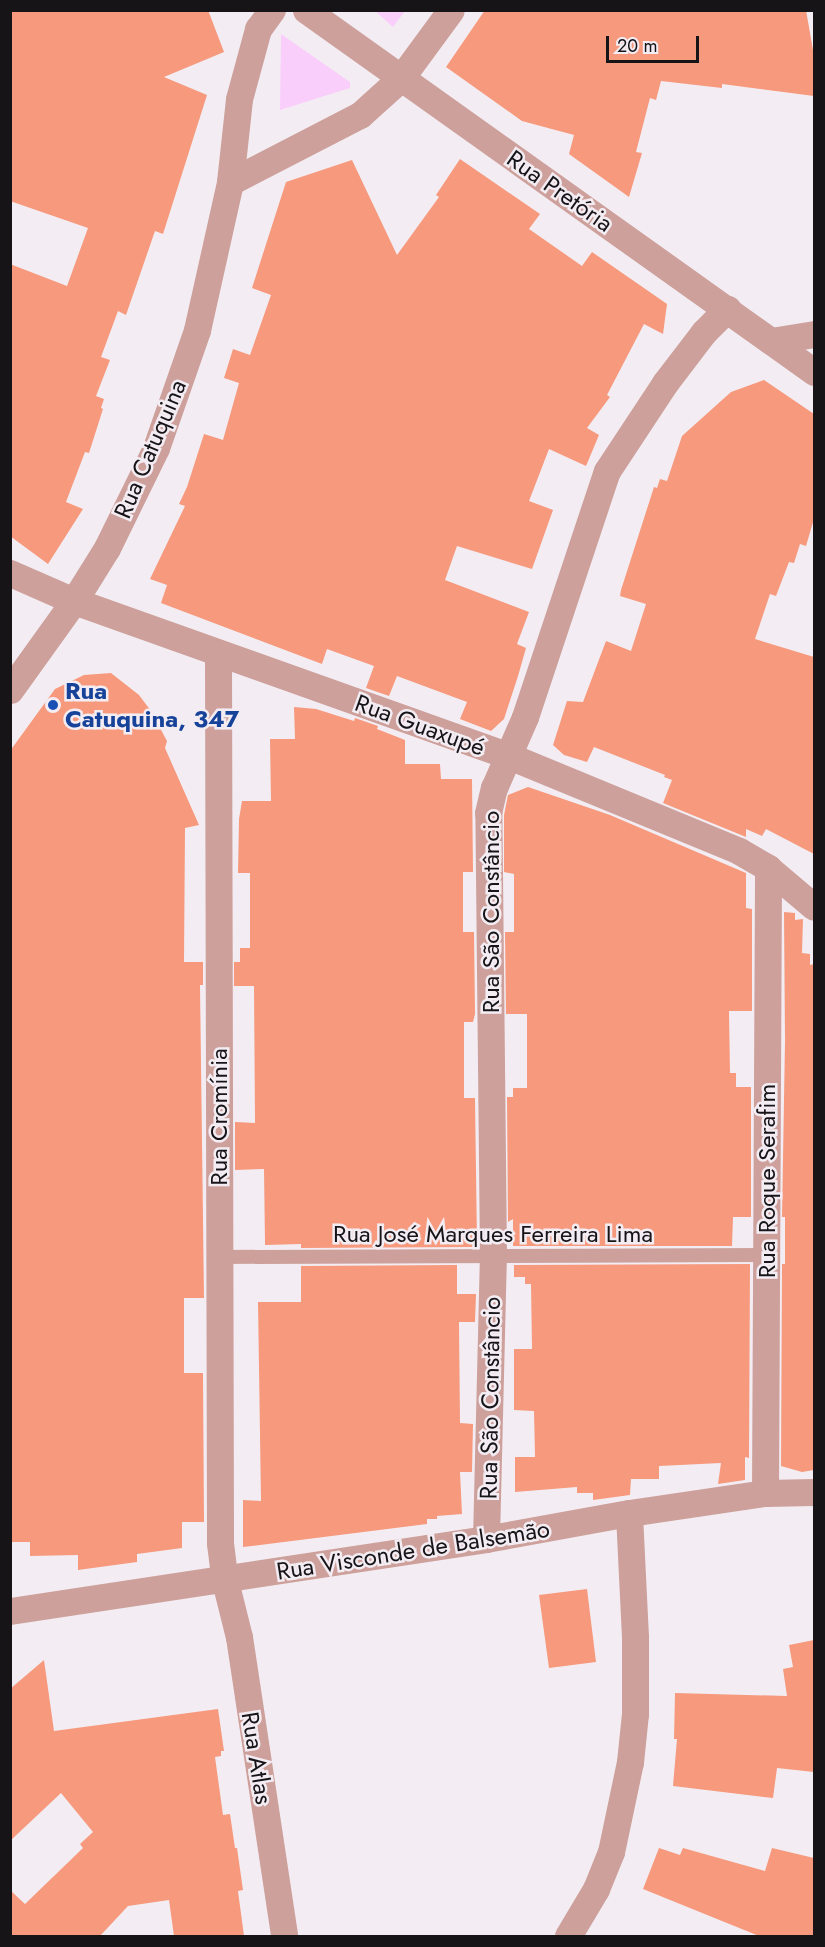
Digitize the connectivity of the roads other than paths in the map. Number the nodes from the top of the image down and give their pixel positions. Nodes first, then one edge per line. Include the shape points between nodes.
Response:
1 (272, 10) edge
2 (306, 10) edge
3 (451, 10) edge
4 (401, 78) junction
5 (230, 182) junction
6 (727, 309) junction
7 (814, 334) edge
8 (771, 340) junction
9 (814, 372) edge
10 (10, 573) edge
11 (74, 601) junction
12 (218, 653) junction
13 (10, 690) edge
14 (509, 756) junction
15 (768, 868) junction
16 (814, 907) edge
17 (493, 1256) junction
18 (766, 1256) junction
19 (219, 1257) junction
20 (814, 1492) edge
21 (765, 1493) junction
22 (629, 1513) junction
23 (486, 1539) junction
24 (225, 1581) junction
25 (10, 1611) edge
26 (284, 1936) edge
27 (568, 1936) edge

1 - 5 street, Rua Catuquina via 258,29 239,99
2 - 4 street, Rua Pretória
3 - 4 street
4 - 5 street via 360,116
4 - 6 street, Rua Pretória
5 - 11 street, Rua Catuquina via 197,330 156,447 106,548
6 - 8 street, Rua Pretória
6 - 14 street, Rua São Constâncio via 665,383 607,471
7 - 8 street
8 - 9 street, Rua Pretória
10 - 11 street, Rua Guaxupé
11 - 12 street, Rua Guaxupé
11 - 13 street, Rua Catuquina
12 - 14 street, Rua Guaxupé
12 - 19 street, Rua Cromínia
14 - 15 street, Rua Guaxupé via 739,851
14 - 17 street, Rua São Constâncio via 494,788 488,813
15 - 16 street, Rua Guaxupé
15 - 18 street, Rua Roque Serafim
17 - 18 lane, Rua José Marques Ferreira Lima
17 - 19 lane, Rua José Marques Ferreira Lima
17 - 23 street, Rua São Constâncio
18 - 21 street, Rua Roque Serafim
19 - 24 street, Rua Cromínia via 220,1543
20 - 21 street, Rua Visconde de Balsemão
21 - 22 street, Rua Visconde de Balsemão
22 - 23 street, Rua Visconde de Balsemão
22 - 27 street via 635,1637 635,1714 630,1762 611,1852 596,1889
23 - 24 street, Rua Visconde de Balsemão
24 - 25 street, Rua Visconde de Balsemão
24 - 26 street, Rua Atlas via 239,1637

